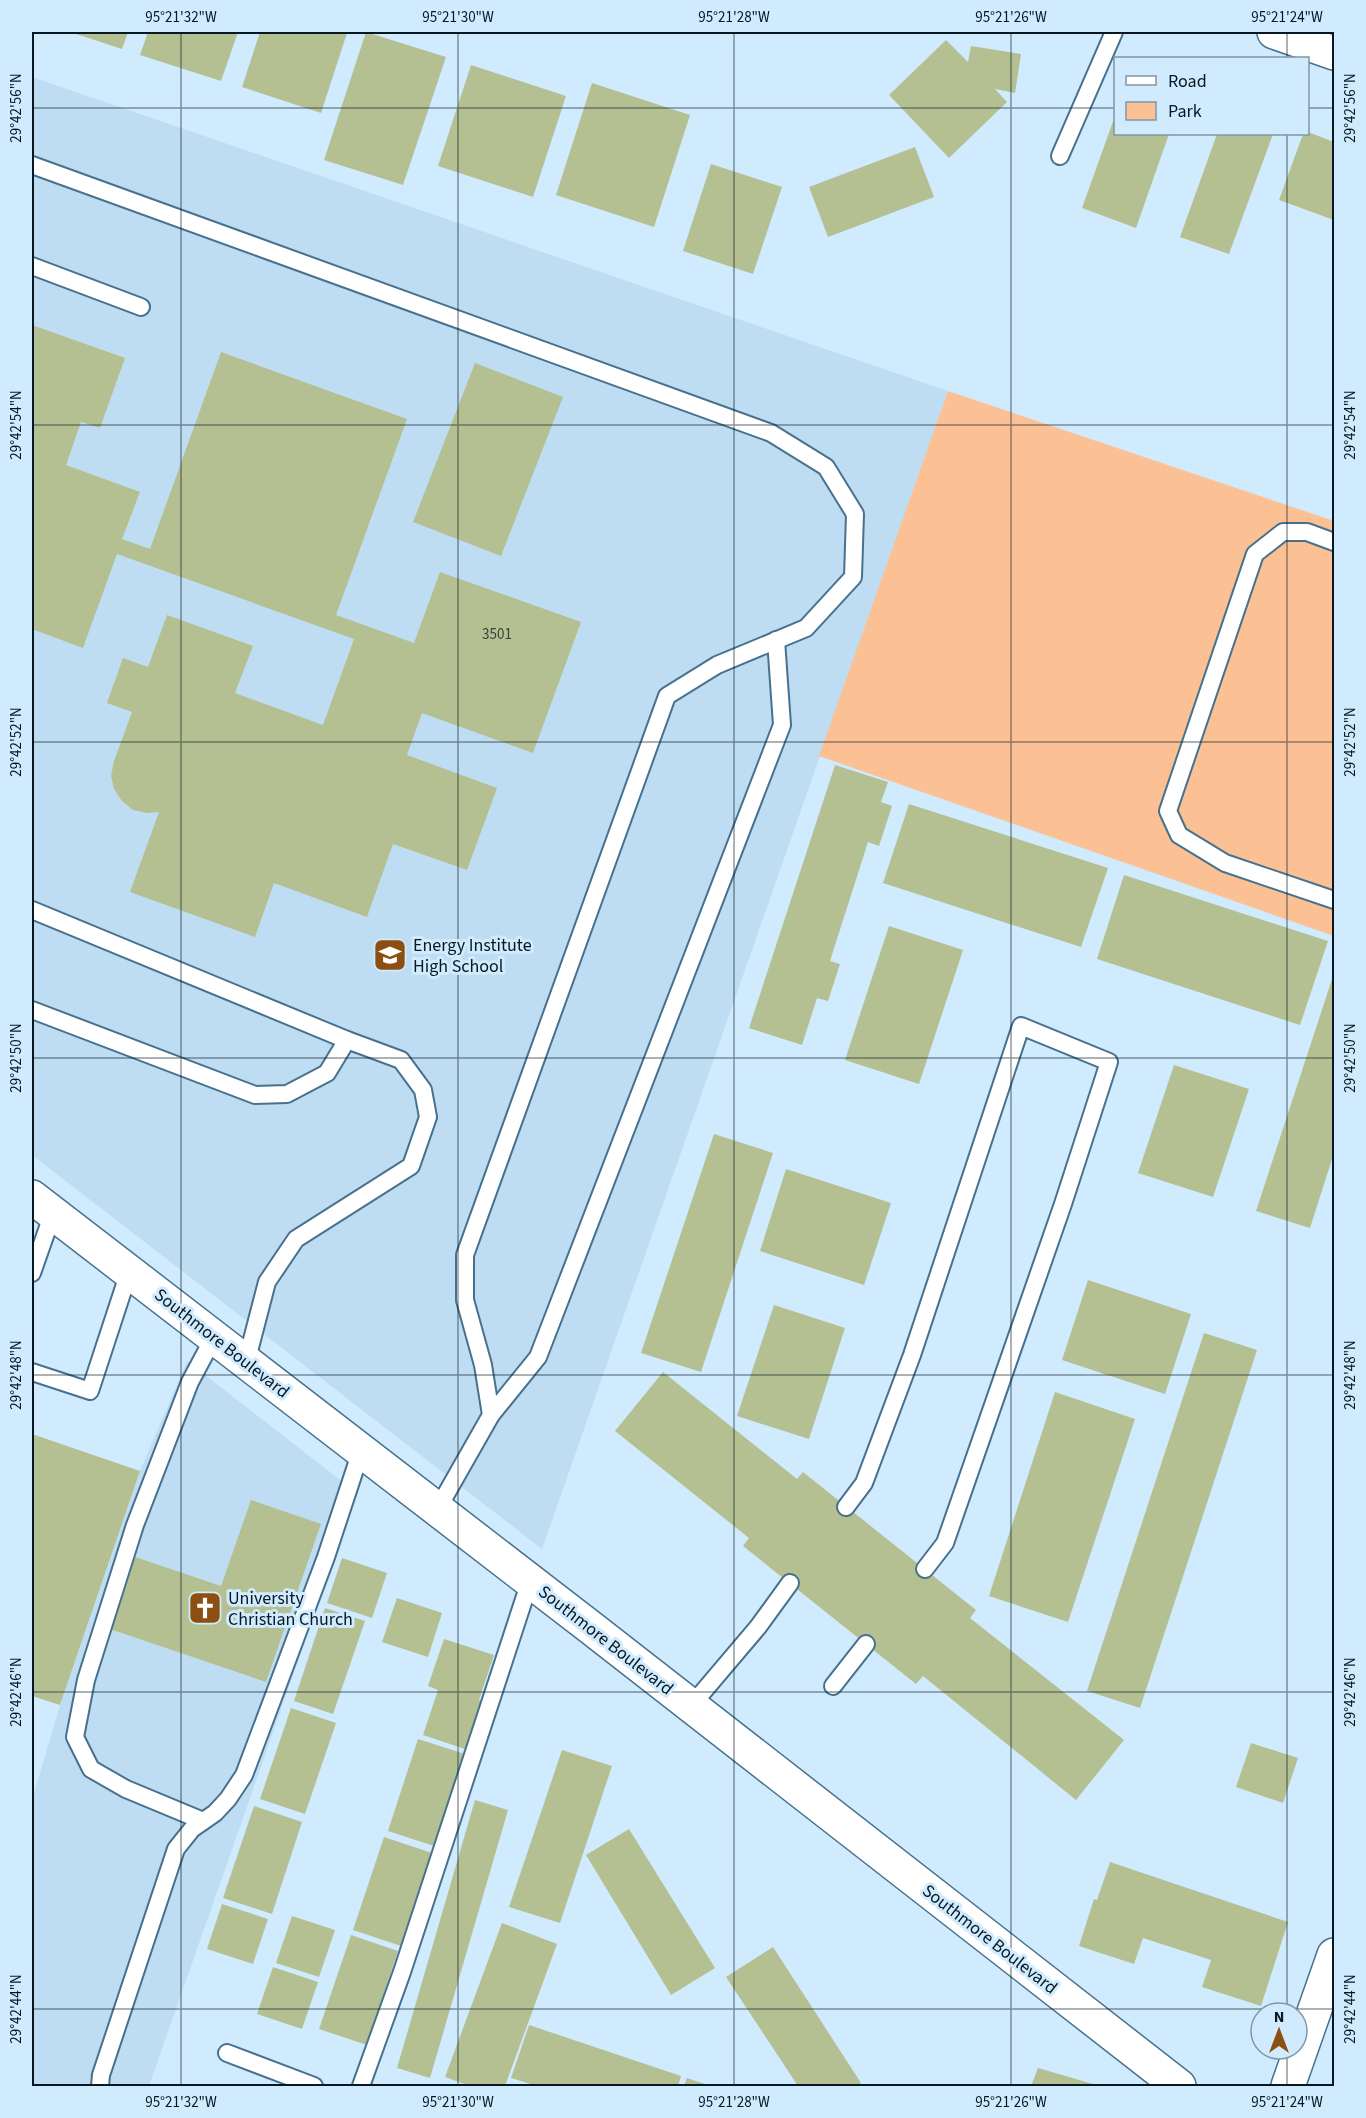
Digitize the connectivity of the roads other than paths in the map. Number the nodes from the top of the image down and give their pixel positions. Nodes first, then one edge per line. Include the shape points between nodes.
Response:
1 (1114, 32) edge
2 (1274, 32) edge
3 (1335, 53) edge
4 (1060, 156) dead end
5 (32, 165) edge
6 (32, 266) edge
7 (141, 308) dead end
8 (1335, 542) edge
9 (776, 640) junction
10 (1335, 900) edge
11 (32, 910) edge
12 (32, 1010) edge
13 (347, 1040) junction
14 (42, 1205) edge
15 (129, 1272) junction
16 (32, 1273) edge
17 (214, 1337) junction
18 (246, 1363) junction
19 (32, 1372) edge
20 (491, 1415) junction
21 (361, 1451) junction
22 (846, 1507) dead end
23 (437, 1510) junction
24 (925, 1569) dead end
25 (530, 1581) junction
26 (790, 1583) dead end
27 (862, 1649) dead end
28 (834, 1686) dead end
29 (691, 1706) junction
30 (203, 1821) junction
31 (1335, 1955) edge
32 (227, 2053) dead end
33 (100, 2086) edge
34 (314, 2086) edge
35 (361, 2086) edge
36 (1179, 2086) edge
37 (1288, 2086) edge

1 - 4 lane
2 - 3 street
5 - 9 lane via 771,434 826,466 855,514 853,577 806,628
6 - 7 lane
8 - 10 lane via 1307,532 1283,532 1255,554 1168,812 1179,835 1225,863
9 - 20 lane via 782,725 538,1357
9 - 20 lane via 717,665 667,696 465,1255 465,1300 483,1365
11 - 13 lane
12 - 13 lane via 255,1095 286,1094 327,1073
13 - 18 lane via 400,1060 423,1090 428,1117 411,1166 296,1239 267,1282
14 - 15 street, Southmore Boulevard
14 - 16 lane
15 - 17 street, Southmore Boulevard
15 - 19 lane via 90,1391
17 - 18 street, Southmore Boulevard
17 - 30 lane via 190,1382 135,1525 86,1680 75,1737 91,1769 126,1789
18 - 21 street, Southmore Boulevard
20 - 23 lane
21 - 23 street, Southmore Boulevard
21 - 30 lane via 326,1557 244,1775 228,1799
22 - 24 lane via 864,1483 912,1355 1021,1026 1109,1062 945,1543
23 - 25 street, Southmore Boulevard
25 - 29 street, Southmore Boulevard
25 - 35 lane
26 - 29 lane
27 - 28 lane
29 - 36 street, Southmore Boulevard
30 - 33 lane via 176,1849
31 - 37 street
32 - 34 lane

